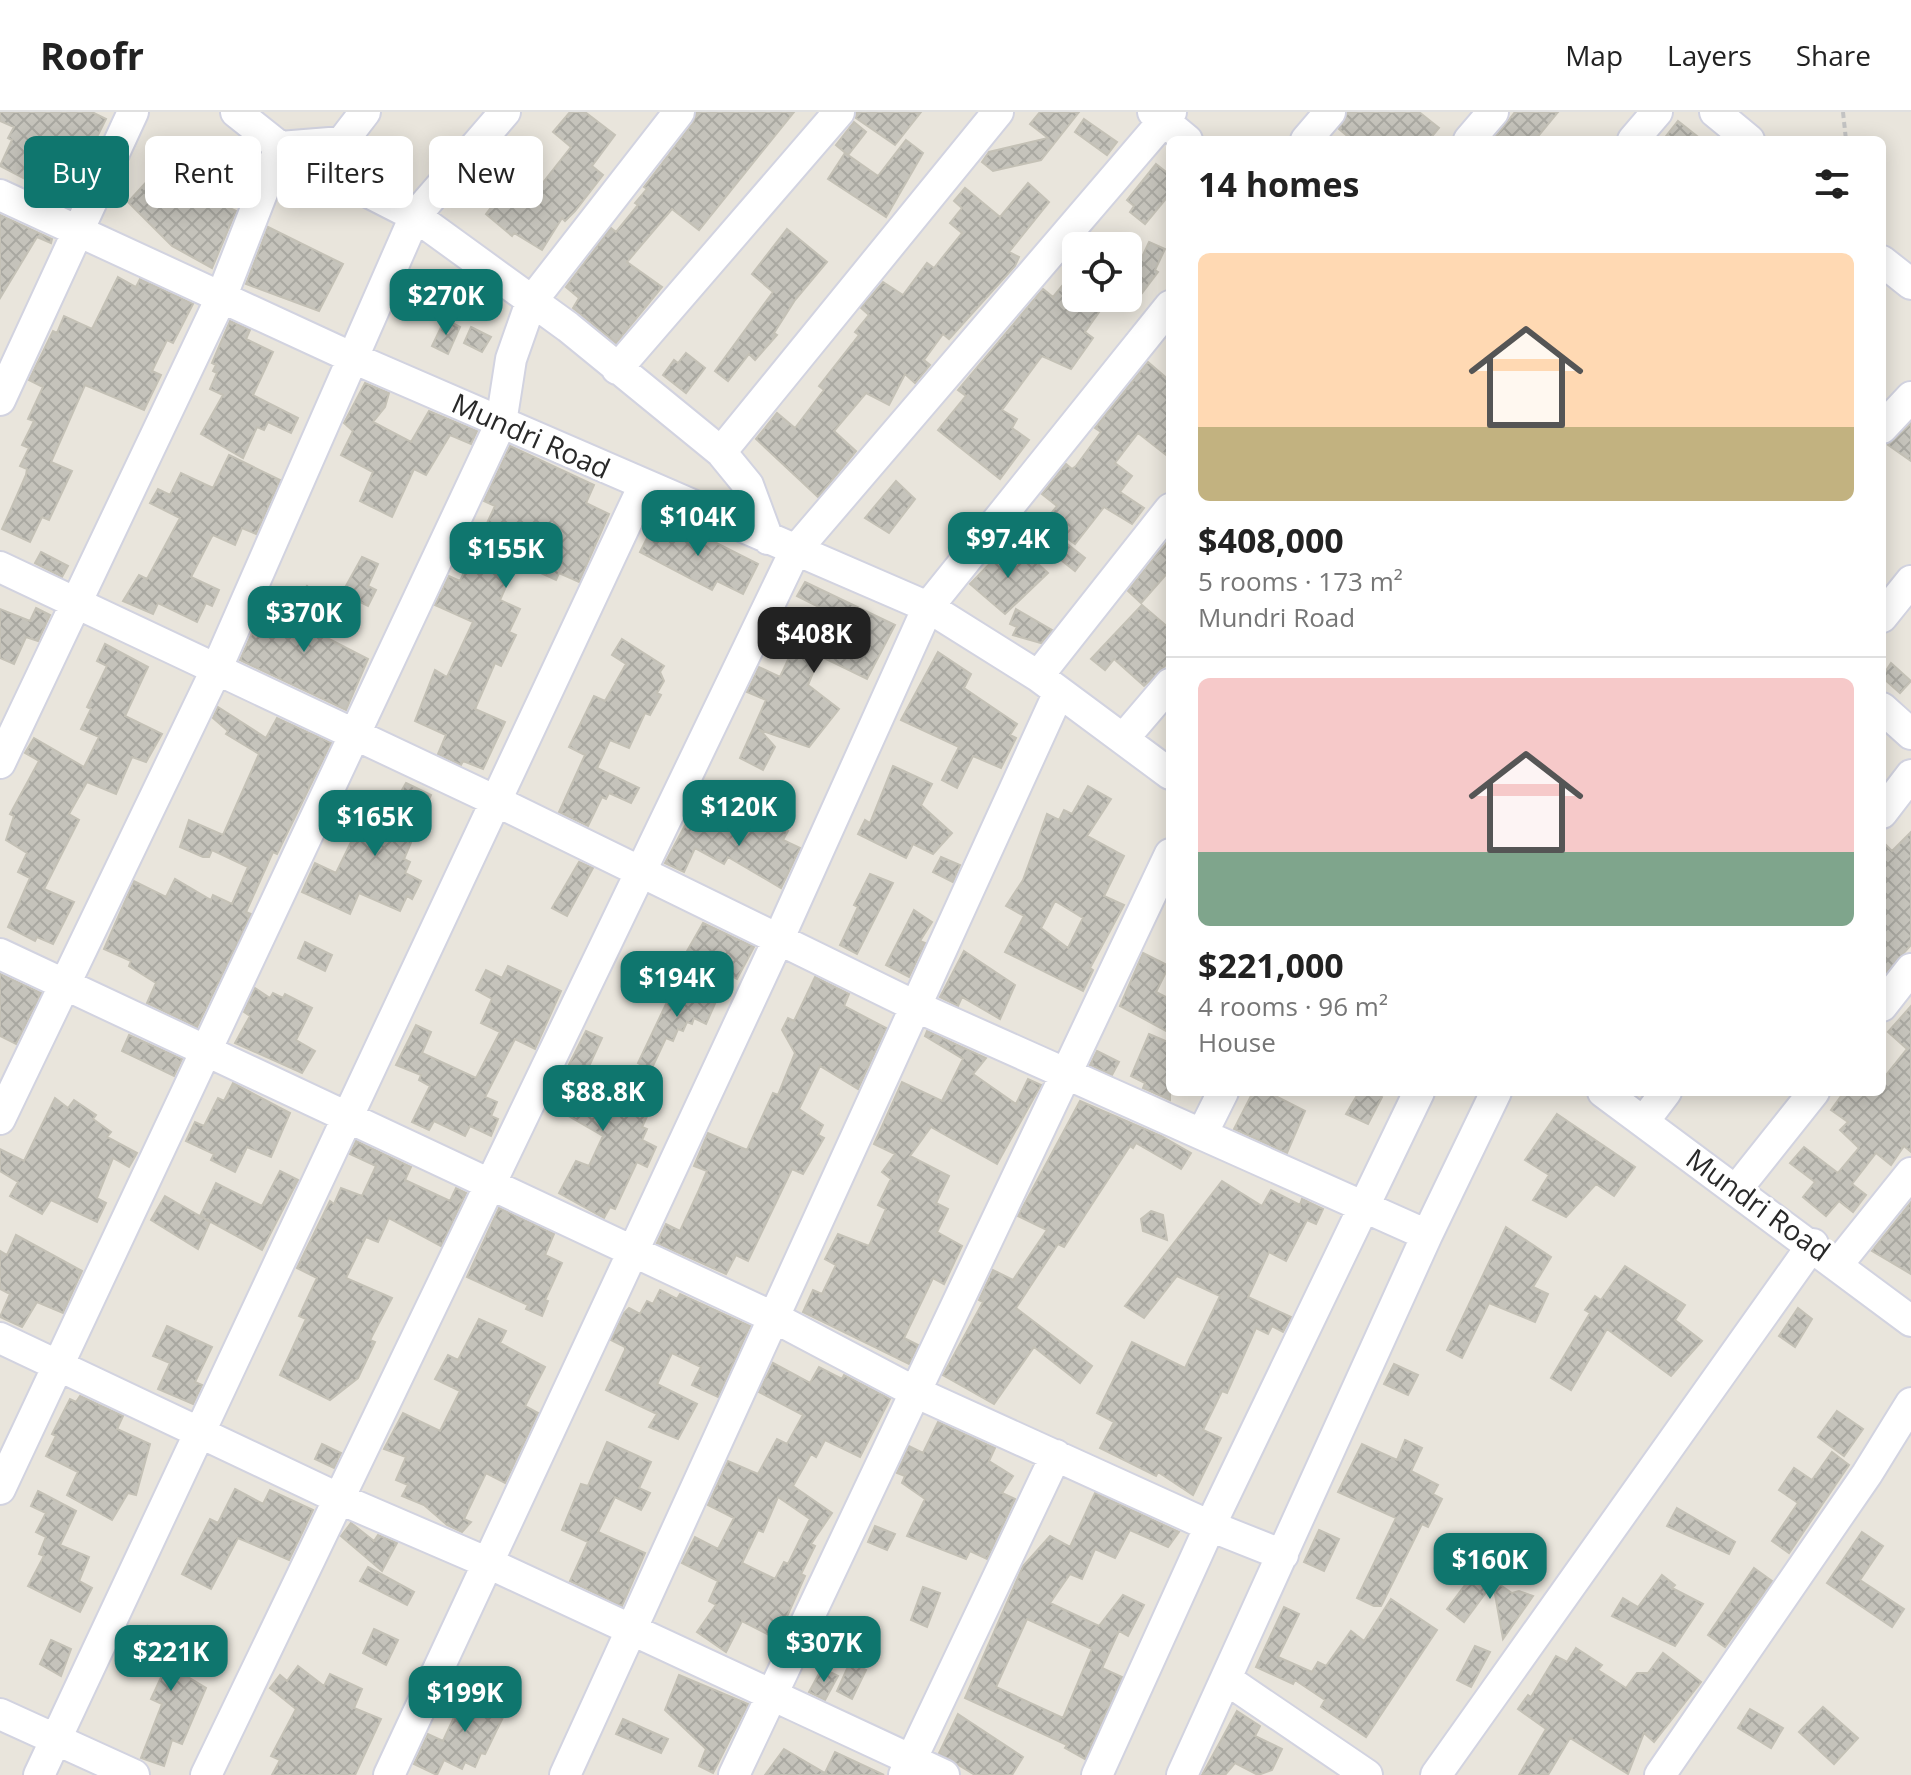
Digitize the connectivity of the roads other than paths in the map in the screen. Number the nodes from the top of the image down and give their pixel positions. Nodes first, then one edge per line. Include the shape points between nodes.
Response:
1 (133, 112) edge
2 (236, 112) edge
3 (365, 112) edge
4 (505, 112) edge
5 (679, 112) edge
6 (839, 112) edge
7 (998, 112) edge
8 (1330, 112) edge
9 (1493, 112) edge
10 (1657, 112) edge
11 (1715, 112) edge
12 (1163, 115) edge
13 (347, 136) edge
14 (1183, 136) edge
15 (1309, 136) edge
16 (1472, 136) edge
17 (1636, 136) edge
18 (1744, 136) edge
19 (277, 145) edge
20 (277, 155) edge
21 (0, 195) edge
22 (399, 208) edge
23 (415, 216) junction
24 (77, 231) junction
25 (1886, 264) edge
26 (1911, 284) edge
27 (221, 298) junction
28 (531, 302) junction
29 (1166, 311) edge
30 (353, 358) junction
31 (617, 369) junction
32 (1911, 397) edge
33 (0, 400) edge
34 (501, 423) junction
35 (1886, 424) edge
36 (721, 452) junction
37 (644, 485) junction
38 (1166, 515) edge
39 (782, 545) junction
40 (0, 567) edge
41 (1911, 581) edge
42 (77, 605) junction
43 (928, 607) junction
44 (1886, 612) edge
45 (216, 670) junction
46 (1048, 684) junction
47 (1166, 689) edge
48 (1886, 712) edge
49 (1911, 734) edge
50 (355, 735) junction
51 (1123, 739) junction
52 (0, 763) edge
53 (1166, 771) edge
54 (1911, 775) edge
55 (498, 802) junction
56 (1886, 808) edge
57 (1166, 862) edge
58 (639, 870) junction
59 (779, 938) junction
60 (0, 954) edge
61 (1911, 969) edge
62 (65, 986) junction
63 (1886, 1001) edge
64 (917, 1007) junction
65 (206, 1050) junction
66 (1064, 1073) junction
67 (1221, 1096) edge
68 (1417, 1096) edge
69 (1494, 1096) edge
70 (1609, 1096) edge
71 (1663, 1096) edge
72 (1811, 1096) edge
73 (348, 1116) junction
74 (0, 1119) edge
75 (1644, 1121) junction
76 (1202, 1134) junction
77 (1911, 1173) edge
78 (490, 1184) junction
79 (1736, 1190) junction
80 (1365, 1207) junction
81 (1427, 1235) junction
82 (1813, 1244) junction
83 (631, 1253) junction
84 (1838, 1264) junction
85 (775, 1318) junction
86 (1911, 1321) edge
87 (0, 1338) edge
88 (58, 1368) junction
89 (913, 1391) junction
90 (1911, 1403) edge
91 (200, 1431) junction
92 (1056, 1455) junction
93 (0, 1489) edge
94 (340, 1499) junction
95 (1210, 1526) junction
96 (1283, 1555) junction
97 (486, 1562) junction
98 (633, 1632) junction
99 (1226, 1679) junction
100 (772, 1695) junction
101 (0, 1714) edge
102 (56, 1739) junction
103 (908, 1767) edge
104 (39, 1775) edge
105 (134, 1775) edge
106 (206, 1775) edge
107 (389, 1775) edge
108 (565, 1775) edge
109 (734, 1775) edge
110 (944, 1775) edge
111 (1097, 1775) edge
112 (1182, 1775) edge
113 (1367, 1775) edge
114 (1436, 1775) edge
115 (1660, 1775) edge

1 - 24 street
2 - 19 street
3 - 13 street
4 - 23 street
5 - 28 street
6 - 31 street
7 - 36 street
8 - 15 street
9 - 16 street
10 - 17 street
11 - 18 street
12 - 14 street
12 - 39 street
20 - 27 street
21 - 24 street, Mundri Road
22 - 23 street
23 - 28 street
23 - 30 street
24 - 27 street, Mundri Road
24 - 33 street
25 - 26 street
27 - 30 street, Mundri Road
27 - 42 street
28 - 31 street
28 - 34 street via 511,359
29 - 43 street
30 - 34 street, Mundri Road
30 - 45 street
31 - 36 street
32 - 35 street
34 - 37 street, Mundri Road
34 - 50 street
36 - 39 street via 748,485
37 - 39 street, Mundri Road
37 - 55 street
38 - 46 street
39 - 43 street, Mundri Road
39 - 58 street
40 - 42 street
41 - 44 street
42 - 45 street
42 - 52 street
43 - 46 street, Mundri Road
43 - 59 street
45 - 50 street
45 - 62 street
46 - 51 street, Mundri Road
46 - 64 street
47 - 51 street
48 - 49 street
50 - 55 street
50 - 65 street
51 - 53 street, Mundri Road
54 - 56 street
55 - 58 street
55 - 73 street
57 - 66 street
58 - 59 street
58 - 78 street
59 - 64 street
59 - 83 street
60 - 62 street
61 - 63 street
62 - 65 street
62 - 74 street
64 - 66 street
64 - 85 street
65 - 73 street
65 - 88 street
66 - 76 street
66 - 89 street
67 - 76 street
68 - 80 street
69 - 81 street
70 - 75 street, Mundri Road
71 - 75 street
72 - 79 street
73 - 78 street
73 - 91 street
75 - 79 street, Mundri Road
76 - 80 street
77 - 84 street
78 - 83 street
78 - 94 street
79 - 82 street, Mundri Road
80 - 81 street
80 - 95 street
81 - 96 street
82 - 84 street, Mundri Road
82 - 114 street
83 - 85 street
83 - 97 street
84 - 86 street, Mundri Road
85 - 89 street
85 - 98 street
87 - 88 street
88 - 91 street
88 - 93 street
89 - 92 street
89 - 100 street
90 - 115 street
91 - 94 street
91 - 102 street
92 - 95 street
92 - 103 street
94 - 97 street
94 - 106 street
95 - 96 street
95 - 111 street
96 - 99 street
97 - 98 street
97 - 107 street
98 - 100 street
98 - 108 street
99 - 112 street
99 - 113 street
100 - 103 street
100 - 109 street
101 - 102 street
102 - 104 street
102 - 105 street
103 - 110 street

